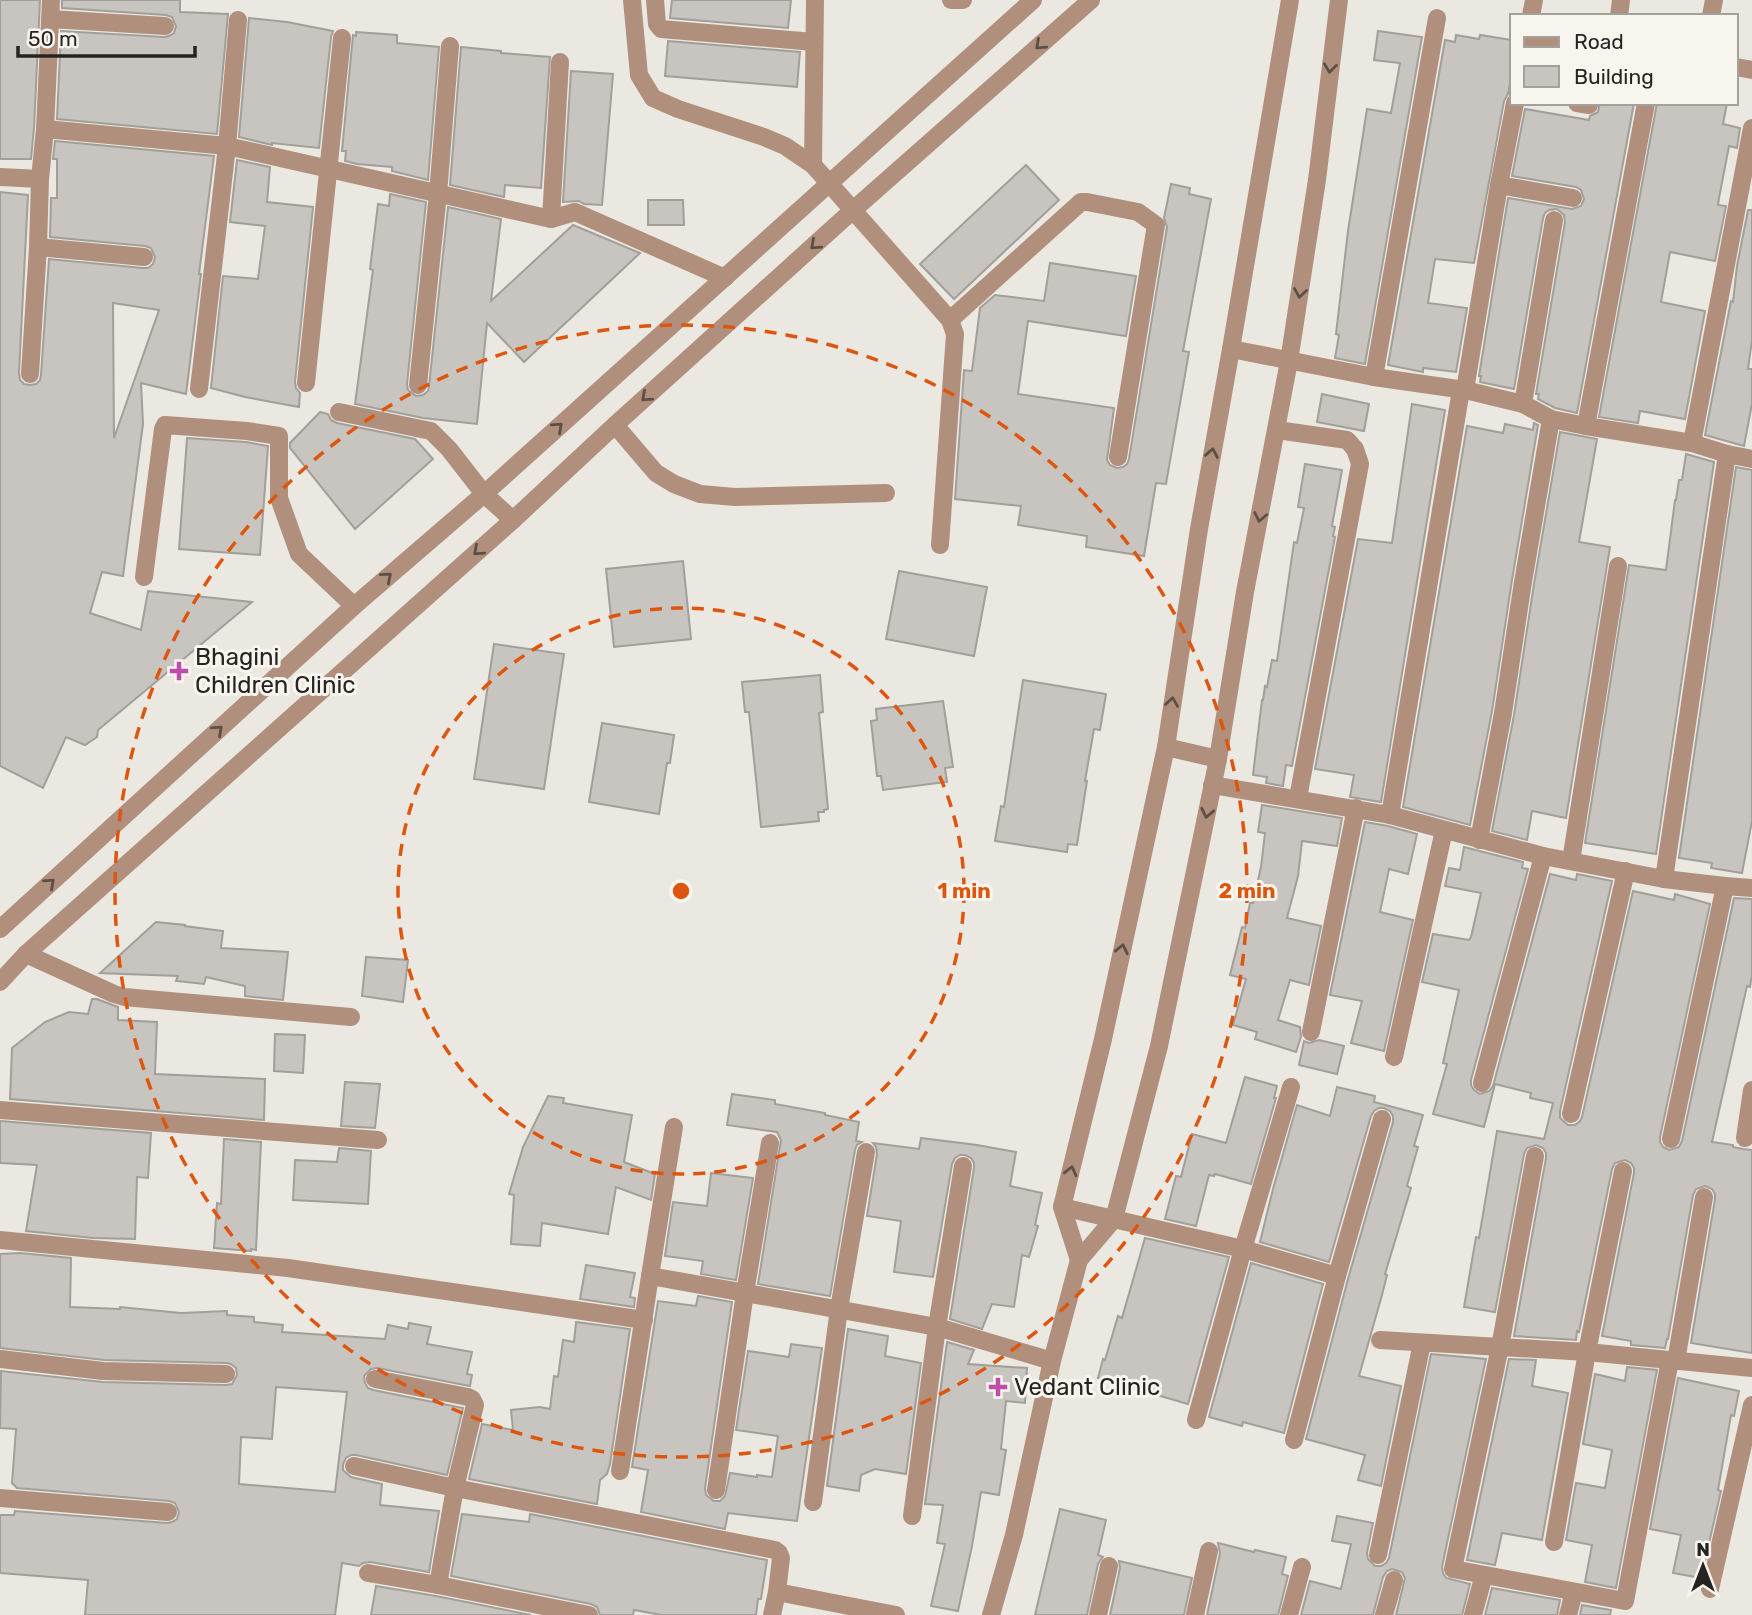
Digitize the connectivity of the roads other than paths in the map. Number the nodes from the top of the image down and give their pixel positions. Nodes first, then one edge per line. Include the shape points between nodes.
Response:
1 (51, 0) edge
2 (632, 0) edge
3 (656, 0) edge
4 (815, 0) edge
5 (951, 0) edge
6 (963, 0) edge
7 (1033, 0) edge
8 (1091, 0) edge
9 (1290, 0) edge
10 (1339, 0) edge
11 (1437, 18) dead end
12 (50, 19) junction
13 (238, 20) dead end
14 (165, 26) dead end
15 (342, 38) dead end
16 (814, 42) junction
17 (450, 46) dead end
18 (560, 62) dead end
19 (1515, 105) edge
20 (1646, 105) edge
21 (1752, 128) edge
22 (45, 129) junction
23 (227, 146) junction
24 (813, 165) junction
25 (329, 168) junction
26 (0, 177) edge
27 (40, 179) junction
28 (828, 184) junction
29 (1499, 185) junction
30 (438, 194) junction
31 (1573, 198) dead end
32 (852, 212) junction
33 (551, 219) junction
34 (1554, 220) dead end
35 (38, 247) junction
36 (144, 257) dead end
37 (725, 278) junction
38 (950, 320) junction
39 (1231, 349) junction
40 (1289, 361) junction
41 (30, 374) dead end
42 (1374, 377) junction
43 (306, 383) dead end
44 (418, 385) dead end
45 (199, 389) dead end
46 (1463, 390) junction
47 (1523, 404) junction
48 (339, 412) dead end
49 (1551, 419) junction
50 (615, 425) junction
51 (1586, 426) junction
52 (1277, 429) junction
53 (1692, 443) junction
54 (1727, 454) junction
55 (1118, 457) dead end
56 (1752, 459) edge
57 (886, 493) dead end
58 (484, 494) junction
59 (513, 520) junction
60 (940, 545) dead end
61 (1618, 566) dead end
62 (144, 577) dead end
63 (354, 606) junction
64 (1166, 747) junction
65 (1217, 759) junction
66 (1212, 785) junction
67 (1298, 798) junction
68 (1356, 808) junction
69 (1390, 815) junction
70 (1444, 830) junction
71 (1479, 840) junction
72 (1543, 856) junction
73 (1571, 861) junction
74 (1626, 872) junction
75 (1664, 879) junction
76 (1725, 886) junction
77 (1752, 888) edge
78 (0, 929) edge
79 (26, 954) junction
80 (0, 982) edge
81 (351, 1017) dead end
82 (1311, 1032) dead end
83 (1394, 1057) dead end
84 (1482, 1083) dead end
85 (1291, 1087) dead end
86 (1752, 1090) edge
87 (0, 1110) edge
88 (1571, 1114) dead end
89 (1382, 1119) dead end
90 (674, 1127) dead end
91 (1745, 1138) dead end
92 (1671, 1139) dead end
93 (378, 1140) dead end
94 (770, 1143) dead end
95 (866, 1153) dead end
96 (1535, 1156) dead end
97 (963, 1166) dead end
98 (1623, 1171) dead end
99 (1704, 1197) dead end
100 (1062, 1207) junction
101 (1114, 1219) junction
102 (0, 1240) edge
103 (1243, 1249) junction
104 (1079, 1260) junction
105 (650, 1276) junction
106 (1337, 1276) junction
107 (745, 1293) junction
108 (839, 1309) junction
109 (644, 1320) junction
110 (937, 1327) junction
111 (1380, 1340) dead end
112 (1422, 1343) junction
113 (1500, 1347) junction
114 (1587, 1352) junction
115 (0, 1360) edge
116 (1673, 1360) junction
117 (1052, 1361) junction
118 (1752, 1368) edge
119 (226, 1374) dead end
120 (375, 1379) dead end
121 (1752, 1405) edge
122 (1196, 1420) dead end
123 (1294, 1440) dead end
124 (354, 1466) dead end
125 (620, 1471) dead end
126 (455, 1488) junction
127 (716, 1490) dead end
128 (0, 1499) edge
129 (813, 1502) dead end
130 (168, 1512) dead end
131 (912, 1517) dead end
132 (1554, 1542) dead end
133 (1209, 1551) dead end
134 (1378, 1555) dead end
135 (1109, 1566) dead end
136 (1302, 1567) dead end
137 (368, 1573) dead end
138 (1484, 1575) junction
139 (1394, 1580) dead end
140 (439, 1585) junction
141 (1710, 1589) dead end
142 (777, 1592) junction
143 (1573, 1592) junction
144 (589, 1615) edge
145 (772, 1615) edge
146 (896, 1615) edge
147 (991, 1615) edge
148 (1098, 1615) edge
149 (1195, 1615) edge
150 (1289, 1615) edge
151 (1384, 1615) edge
152 (1474, 1615) edge
153 (1568, 1615) edge

1 - 12 street
2 - 24 street via 639,75 653,98 764,137
3 - 16 street via 661,29
4 - 16 street
5 - 6 street
7 - 28 street
8 -> 32 street
9 - 39 street
10 -> 40 street
11 - 42 street
12 - 14 street
12 - 22 street
13 - 23 street
15 - 25 street
16 - 24 street
17 - 30 street
18 - 33 street
19 - 29 street
20 - 51 street
21 - 53 street
22 - 23 street
22 - 27 street
23 - 25 street
23 - 45 street
24 - 28 street
25 - 30 street
25 - 43 street
26 - 27 street
27 - 35 street
28 - 32 street
28 - 37 street
29 - 31 street
29 - 46 street
30 - 33 street
30 - 44 street
32 - 38 street
32 -> 50 street
33 - 37 street via 575,212
34 - 47 street
35 - 36 street
35 - 41 street
58 -> 37 street
38 - 55 street via 1081,202 1138,212 1156,225
38 - 60 street via 955,334
39 - 40 street
64 -> 39 street
40 - 42 street
40 - 52 street
42 - 46 street
46 - 47 street
46 - 69 street
47 - 49 street
48 - 58 street via 431,432
49 - 51 street
49 - 71 street
50 - 57 street via 656,473 700,494
50 - 59 street
51 - 53 street
52 -> 65 street
52 - 67 street via 1347,440 1360,464
53 - 54 street
54 - 56 street
54 - 75 street
58 - 59 street
63 -> 58 street
59 -> 79 street
61 - 73 street
62 - 63 street via 165,425 279,436 279,498 299,554
78 -> 63 street
64 - 65 street
100 -> 64 street
65 - 66 street
66 - 67 street
66 -> 101 street via 1159,1046
67 - 68 street
68 - 69 street
68 - 82 street
69 - 70 street
70 - 71 street
70 - 83 street
71 - 72 street
72 - 73 street
72 - 84 street
73 - 74 street
74 - 75 street
74 - 88 street
75 - 76 street
76 - 77 street
76 - 92 street
79 - 80 street
79 - 81 street via 124,997
85 - 103 street
86 - 91 street
87 - 93 street
89 - 106 street
90 - 105 street
94 - 107 street
95 - 108 street
96 - 113 street
97 - 110 street
98 - 114 street
99 - 116 street
100 - 101 street
100 - 104 street
101 - 103 street
101 - 104 street
102 - 109 street via 288,1268
103 - 106 street
103 - 122 street
104 - 117 street
105 - 107 street
105 - 109 street
106 - 123 street
107 - 108 street
107 - 127 street
108 - 110 street
108 - 129 street
109 - 125 street
110 - 117 street
110 - 131 street
111 - 112 street
112 - 113 street
112 - 134 street
113 - 114 street
113 - 138 street via 1453,1569
114 - 116 street
114 - 132 street
115 - 119 street via 103,1371
116 - 118 street
116 - 143 street via 1625,1601
117 - 147 street via 1014,1535
120 - 126 street via 471,1399 475,1406
121 - 141 street
124 - 126 street
126 - 140 street
126 - 142 street via 775,1550 781,1558
128 - 130 street
133 - 149 street
135 - 148 street
136 - 150 street
137 - 140 street
138 - 143 street
138 - 152 street
139 - 151 street
140 - 144 street
142 - 145 street
142 - 146 street
143 - 153 street

